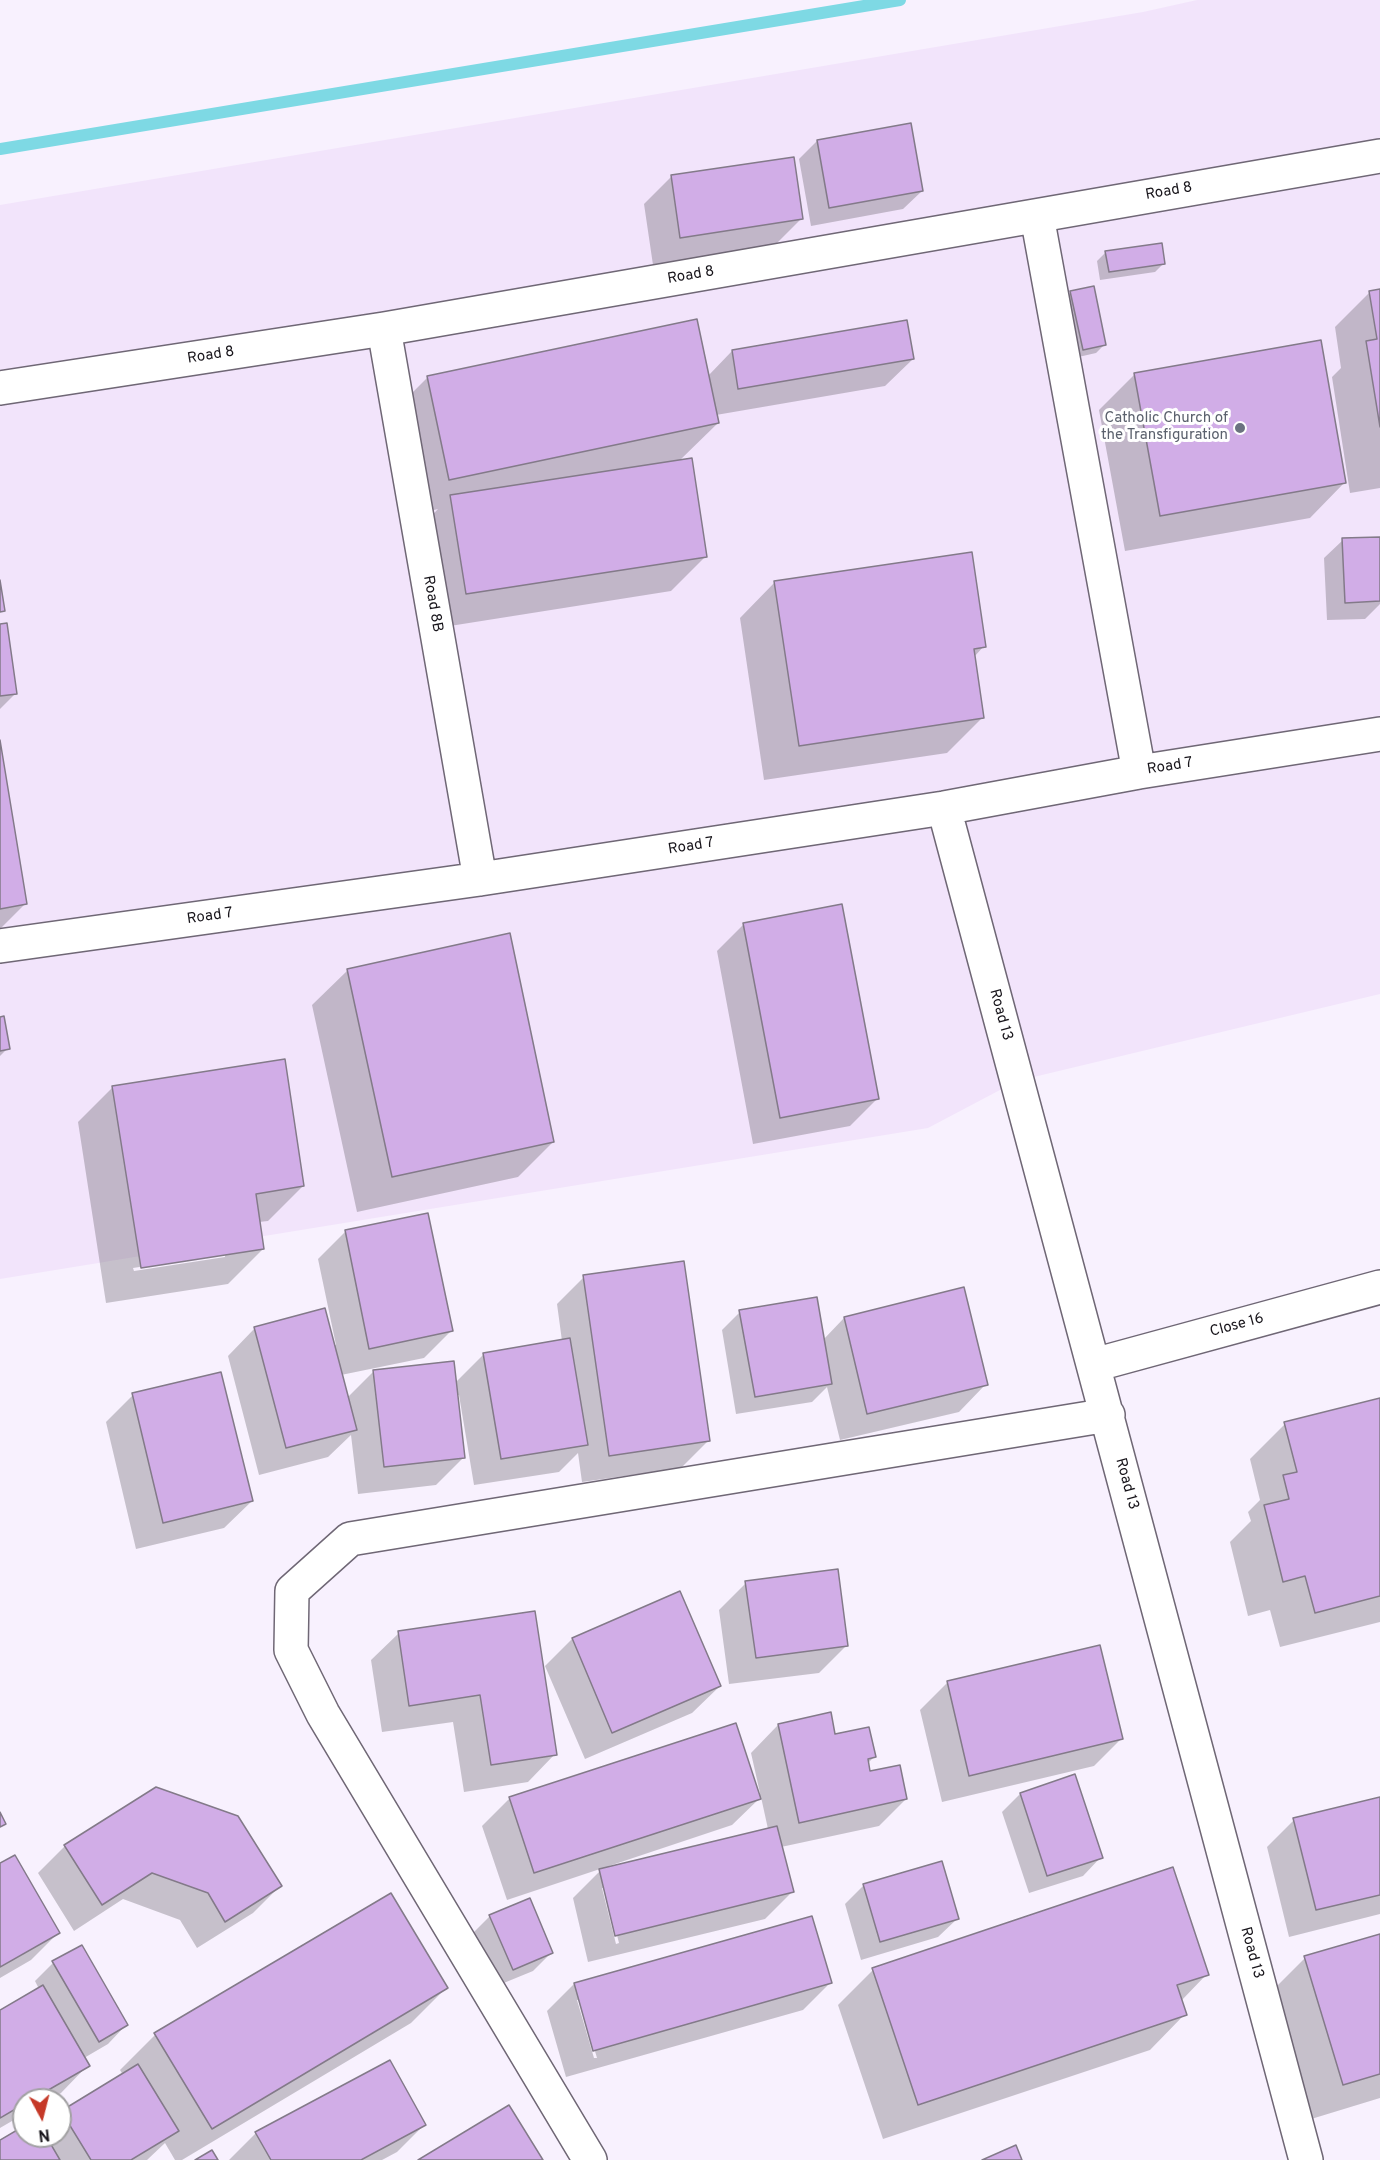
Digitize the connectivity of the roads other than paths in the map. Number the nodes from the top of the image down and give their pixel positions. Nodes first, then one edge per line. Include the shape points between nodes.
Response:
1 (1380, 156) edge
2 (1037, 216) junction
3 (384, 329) junction
4 (0, 388) edge
5 (1380, 734) edge
6 (1139, 772) junction
7 (944, 808) junction
8 (480, 879) junction
9 (0, 946) edge
10 (1380, 1287) edge
11 (1094, 1365) junction
12 (1108, 1415) junction
13 (590, 2160) edge
14 (1306, 2160) edge

1 - 2 street, Road 8
2 - 3 street, Road 8
2 - 6 street
3 - 4 street, Road 8
3 - 8 street, Road 8B
5 - 6 street, Road 7
6 - 7 street, Road 7
7 - 8 street, Road 7
7 - 11 street, Road 13
8 - 9 street, Road 7
10 - 11 street, Close 16
11 - 12 street, Road 13
12 - 13 street via 350,1539 292,1591 291,1650 323,1714
12 - 14 street, Road 13

